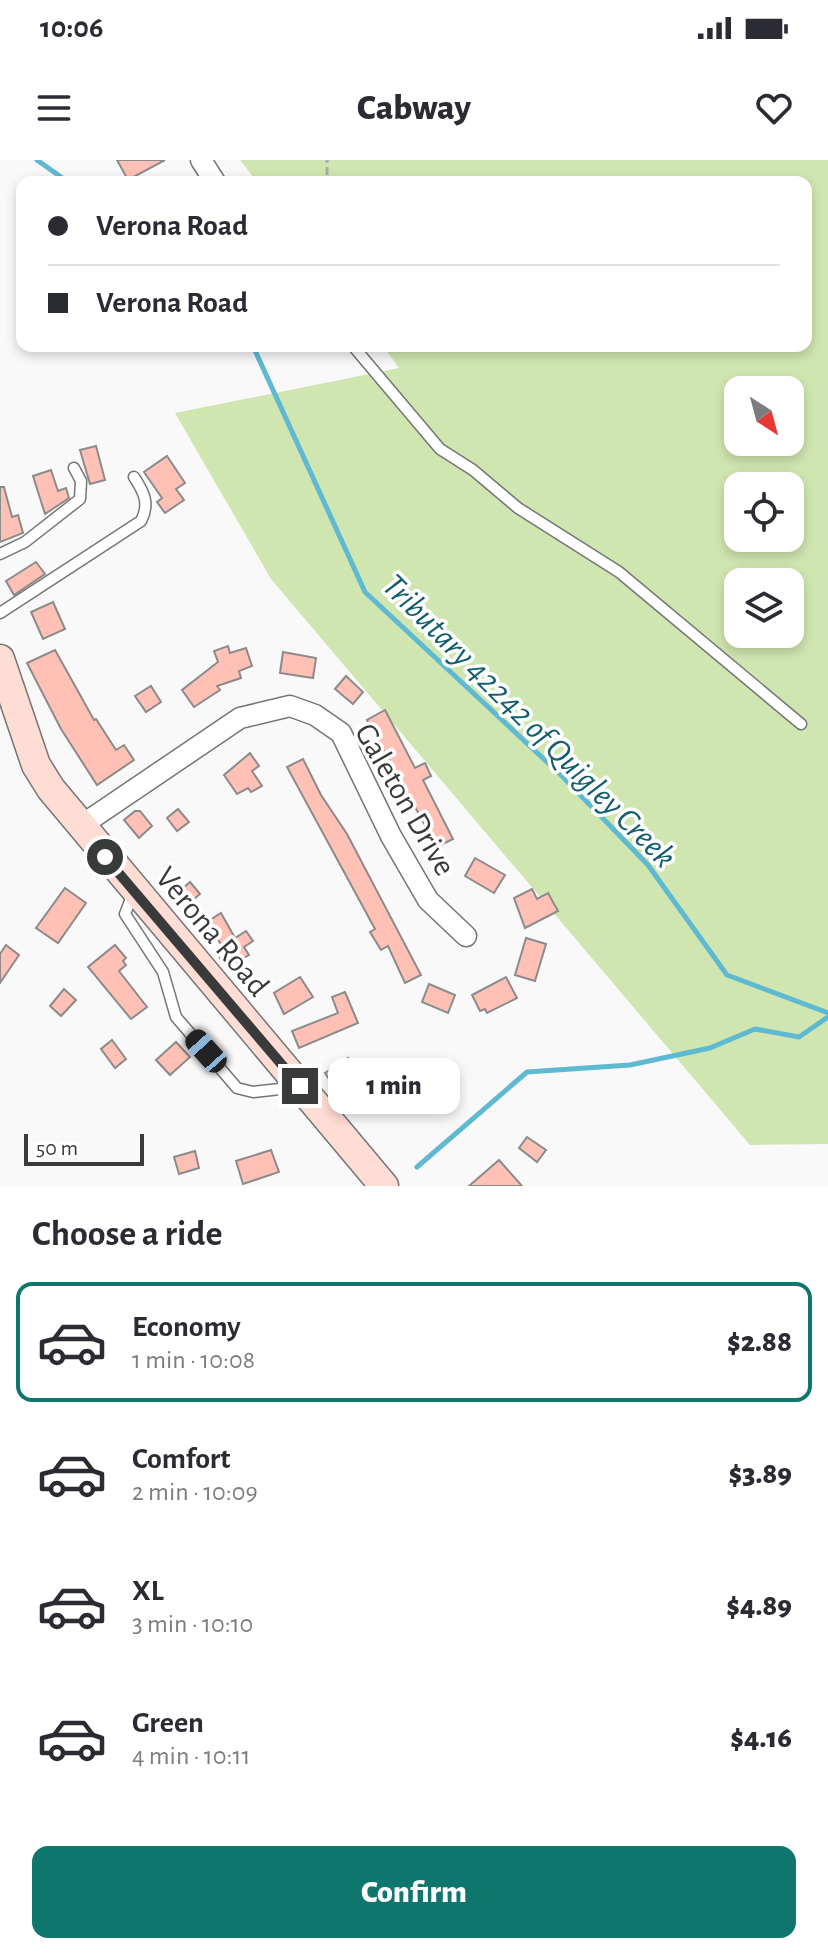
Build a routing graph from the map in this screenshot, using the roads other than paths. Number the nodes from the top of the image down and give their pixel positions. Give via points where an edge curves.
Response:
1 (358, 352) edge
2 (74, 468) dead end
3 (134, 477) dead end
4 (0, 554) edge
5 (0, 613) edge
6 (0, 659) edge
7 (801, 724) dead end
8 (79, 827) junction
9 (134, 891) junction
10 (466, 936) dead end
11 (300, 1086) junction
12 (384, 1186) edge

1 - 7 lane via 440,449 518,508 619,572
2 - 4 lane via 81,481 80,499 25,542
3 - 5 lane via 147,507 141,521
6 - 8 street, Verona Road via 36,765
8 - 9 street, Verona Road
8 - 10 street, Galeton Drive via 240,718 290,706 341,733 428,900
9 - 11 street, Verona Road
9 - 11 lane via 125,914 163,972 176,1017 237,1088 273,1092
11 - 12 street, Verona Road

